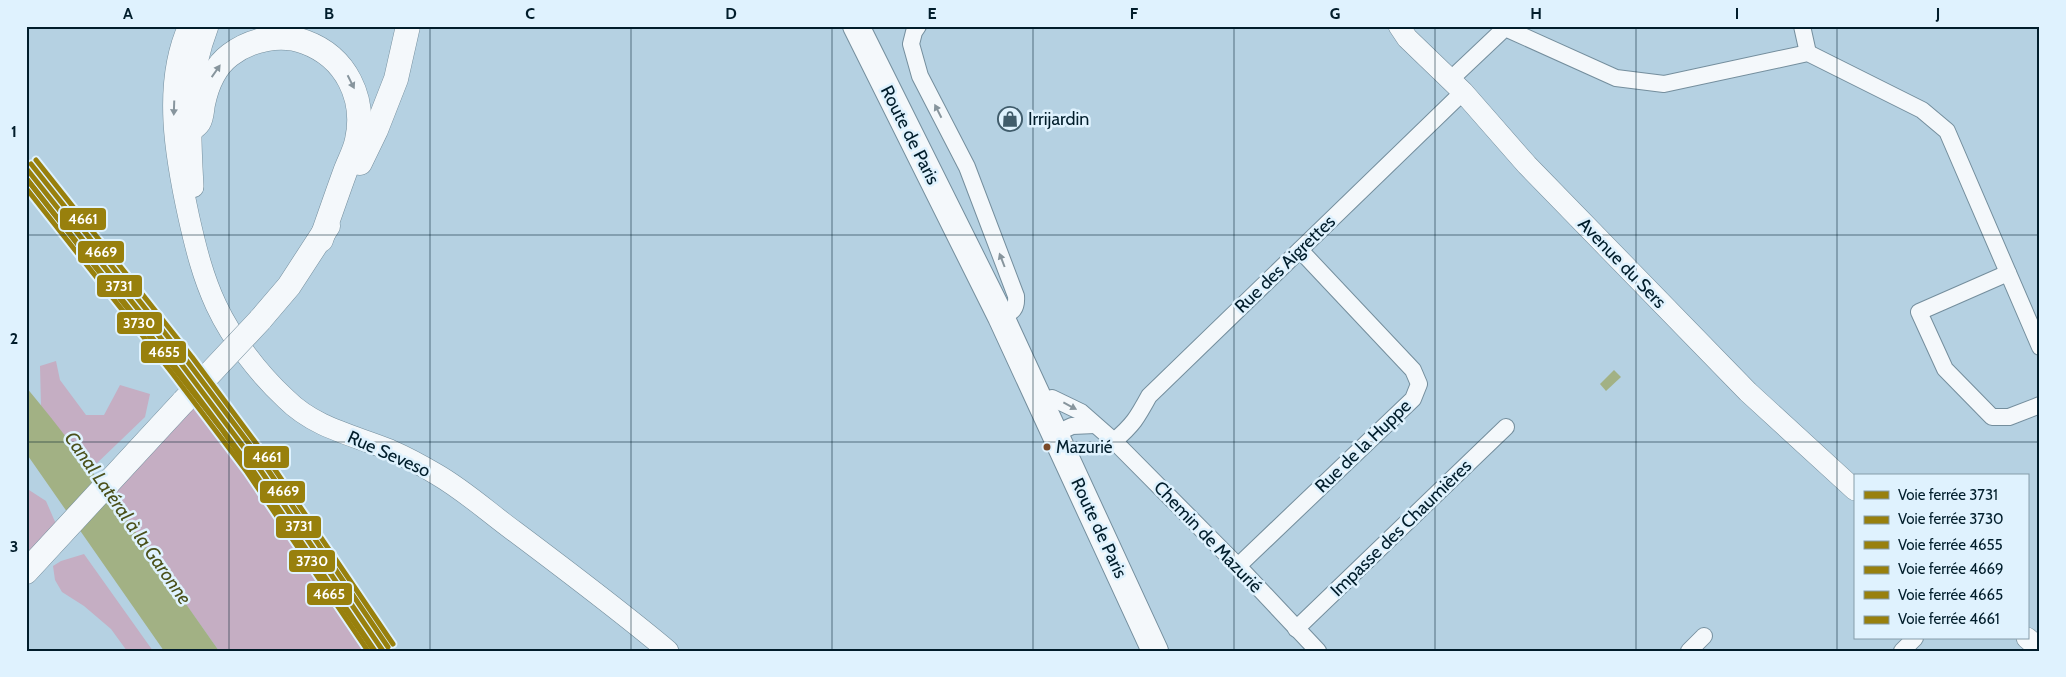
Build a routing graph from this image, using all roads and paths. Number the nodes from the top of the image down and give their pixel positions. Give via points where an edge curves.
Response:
1 (189, 26) edge
2 (208, 26) edge
3 (398, 26) edge
4 (408, 26) edge
5 (856, 26) edge
6 (870, 26) edge
7 (918, 26) edge
8 (1399, 26) edge
9 (1802, 26) edge
10 (1506, 27) edge
11 (1808, 53) junction
12 (1456, 86) junction
13 (190, 130) junction
14 (376, 130) junction
15 (193, 232) junction
16 (320, 240) junction
17 (966, 243) junction
18 (1300, 250) junction
19 (2008, 273) junction
20 (1009, 312) junction
21 (2040, 348) edge
22 (1041, 403) junction
23 (2040, 405) edge
24 (1095, 425) junction
25 (1506, 427) dead end
26 (1055, 434) junction
27 (1114, 441) junction
28 (1854, 489) edge
29 (1238, 566) junction
30 (26, 572) edge
31 (1296, 629) junction
32 (1704, 636) dead end
33 (2028, 639) edge
34 (1913, 640) edge
35 (2040, 649) edge
36 (668, 651) edge
37 (1155, 651) edge
38 (1318, 651) edge
39 (1689, 651) edge
40 (1902, 651) edge

1 -> 15 street, Rue Seveso via 174,86 173,116 178,168
2 - 13 street, Rue Seveso via 190,95
3 - 14 main road
4 - 14 main road via 396,79
5 - 17 main road, Route de Paris
6 - 17 main road, Route de Paris via 917,123
20 -> 7 street via 1016,296 966,167 920,76 911,44
8 - 12 street, Avenue du Sers
9 - 11 street
10 - 11 street via 1616,78 1664,84
10 - 12 street, Rue des Aigrettes
11 - 19 street via 1922,110 1946,130
12 - 18 street, Rue des Aigrettes
12 - 28 street, Avenue du Sers via 1527,165 1748,392
13 - 15 street, Rue Seveso
13 -> 16 main road via 199,122 207,87 216,69 244,46 282,38 304,42 335,60 355,90 359,121 357,140
14 - 16 main road
15 - 36 street, Rue Seveso via 197,256 217,308 250,358 287,400 328,428 390,450 439,476 604,598
16 - 30 main road, bridge via 289,286 260,320
17 - 20 main road, Route de Paris
18 - 27 street, Rue des Aigrettes via 1149,396 1132,426
18 - 29 street, Rue de la Huppe via 1413,370 1419,384 1413,399
19 - 21 street
19 - 23 street via 1919,312 1945,369 1992,417 2009,418
20 - 22 main road, Route de Paris
22 -> 24 street, Chemin de Mazurié via 1049,398 1058,400 1081,412
22 - 26 main road, Route de Paris
24 - 26 street via 1072,426
24 - 27 street, Chemin de Mazurié
25 - 31 street, Impasse des Chaumières
26 - 37 main road, Route de Paris
27 - 29 street, Chemin de Mazurié
29 - 31 street, Chemin de Mazurié
31 - 38 street, Chemin de Mazurié
32 - 39 street
33 - 35 street
34 - 40 street

